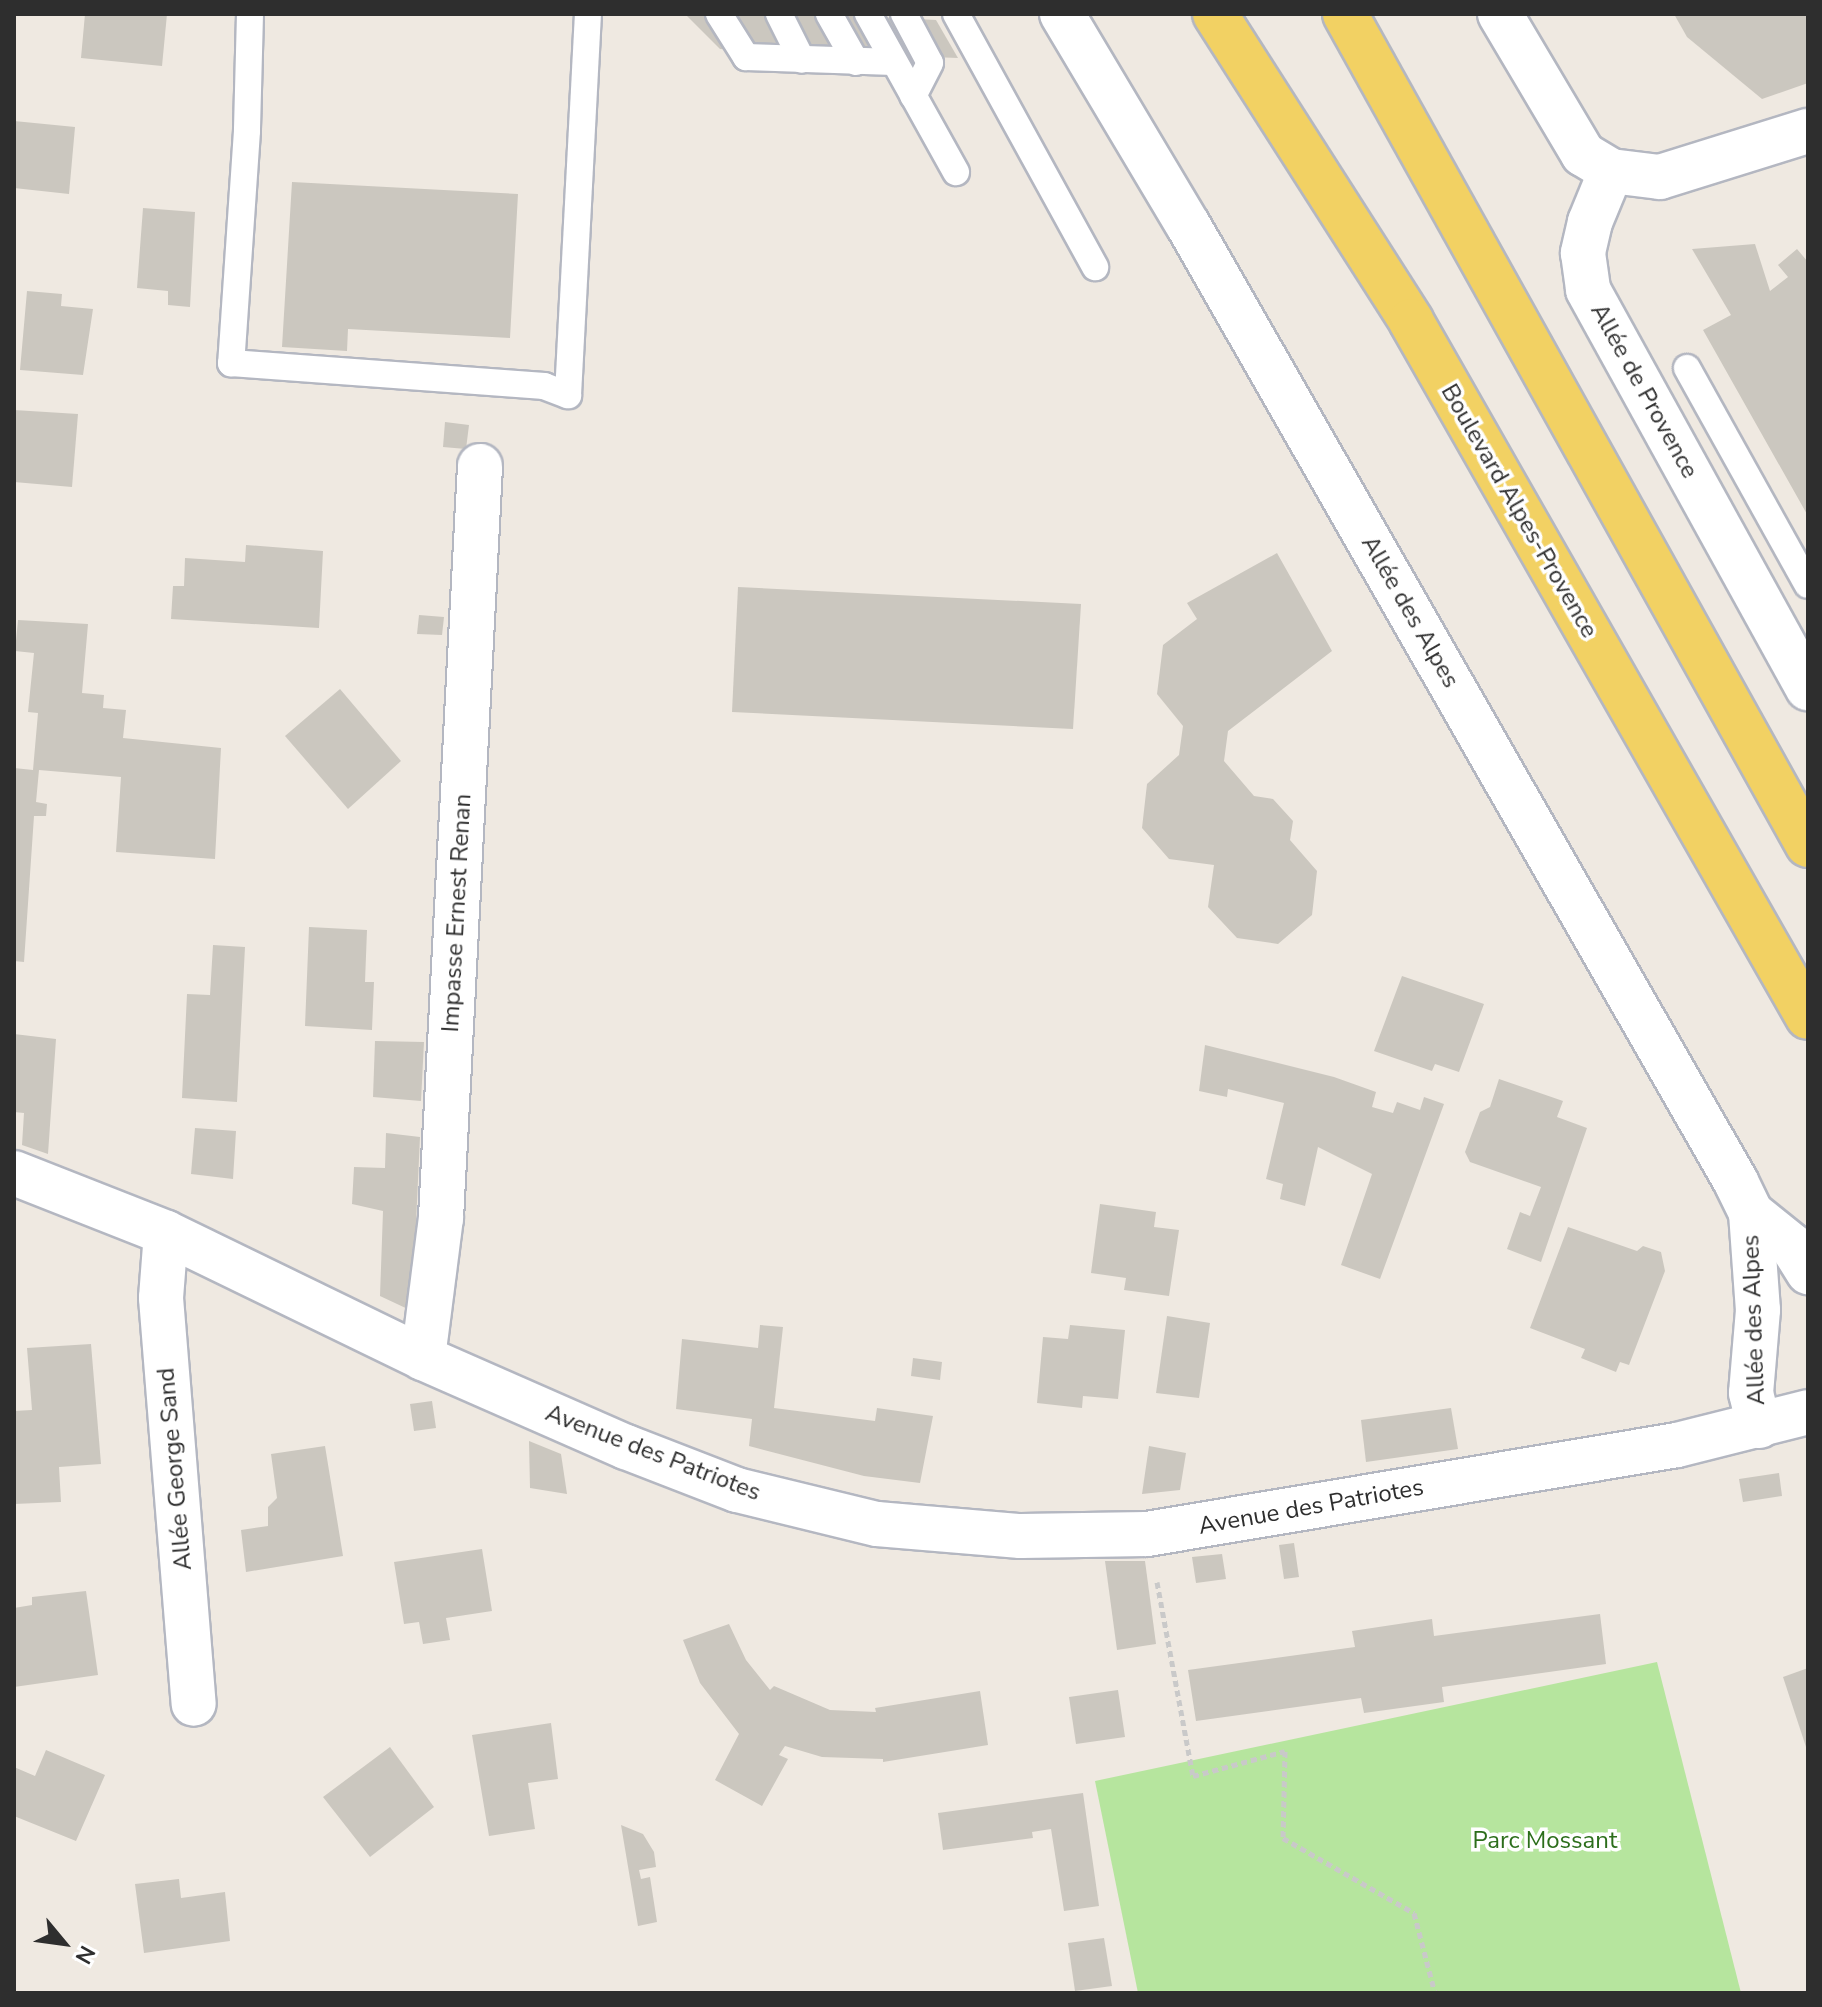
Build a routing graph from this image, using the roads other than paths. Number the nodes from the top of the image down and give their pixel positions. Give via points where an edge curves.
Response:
1 (250, 14) edge
2 (588, 14) edge
3 (719, 14) edge
4 (779, 14) edge
5 (829, 14) edge
6 (868, 14) edge
7 (904, 14) edge
8 (956, 14) edge
9 (1062, 14) edge
10 (1215, 14) edge
11 (1345, 14) edge
12 (1500, 14) edge
13 (802, 60) junction
14 (856, 62) junction
15 (894, 62) junction
16 (913, 96) junction
17 (1808, 131) edge
18 (1611, 171) junction
19 (956, 172) dead end
20 (1095, 267) dead end
21 (1687, 368) dead end
22 (480, 466) dead end
23 (1808, 585) edge
24 (1808, 688) edge
25 (1808, 845) edge
26 (1808, 1017) edge
27 (14, 1173) edge
28 (1751, 1213) junction
29 (166, 1233) junction
30 (1808, 1272) edge
31 (423, 1358) junction
32 (1808, 1412) edge
33 (1759, 1426) junction
34 (194, 1704) dead end

1 - 2 lane via 231,363 544,386 568,395
3 - 13 lane via 746,57
4 - 13 lane
5 - 14 lane
6 - 15 lane
7 - 16 lane via 930,63
8 - 20 lane
9 - 28 street, Allée des Alpes via 1342,493
10 - 26 main road, Boulevard Alpes-Provence via 1411,321
11 - 25 main road
12 - 18 street via 1583,154
13 - 14 lane
14 - 15 lane
15 - 16 lane
16 - 19 lane
17 - 18 street via 1660,177
18 - 24 street, Allée de Provence via 1583,253 1588,290
21 - 23 lane
22 - 31 street, Impasse Ernest Renan via 441,1218
27 - 29 street, Avenue des Patriotes
28 - 30 street, Allée des Alpes via 1792,1246
28 - 33 street, Allée des Alpes via 1758,1310 1751,1393
29 - 31 street, Avenue des Patriotes
29 - 34 street, Allée George Sand via 161,1298
31 - 33 street, Avenue des Patriotes via 626,1447 751,1493 877,1524 1021,1536 1147,1534 1677,1445
32 - 33 street, Avenue des Patriotes

